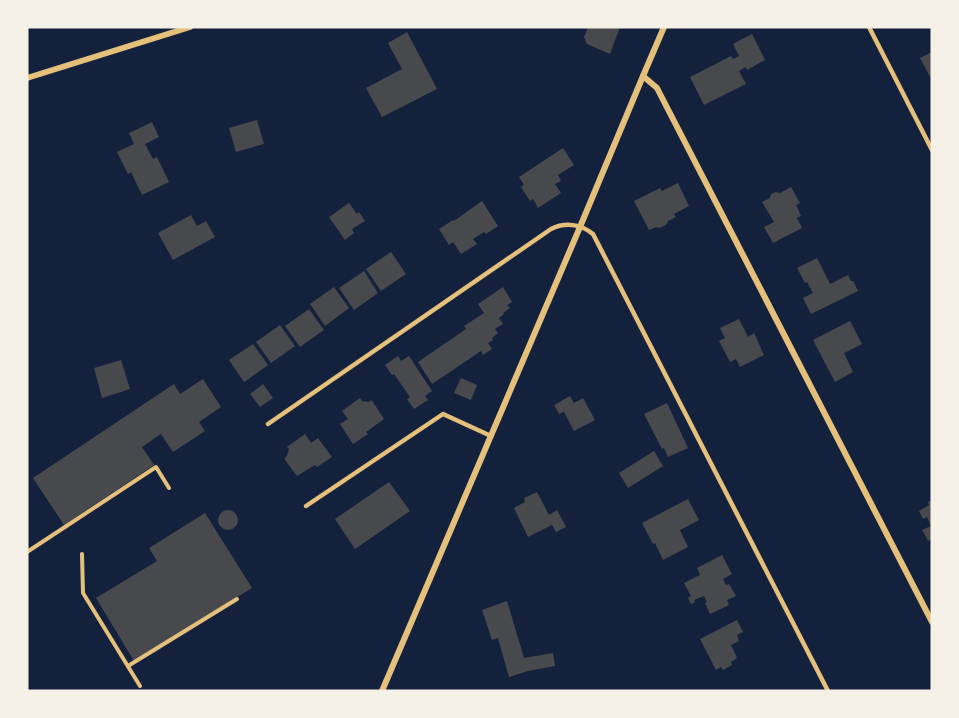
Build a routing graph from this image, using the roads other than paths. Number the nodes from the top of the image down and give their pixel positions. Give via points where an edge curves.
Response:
1 (190, 27) edge
2 (664, 27) edge
3 (869, 27) edge
4 (643, 76) junction
5 (27, 78) edge
6 (932, 150) edge
7 (580, 227) junction
8 (268, 424) dead end
9 (491, 436) junction
10 (306, 506) dead end
11 (932, 622) edge
12 (382, 691) edge
13 (828, 691) edge

1 - 5 street
2 - 4 street
3 - 6 lane
4 - 7 street
4 - 11 street via 657,88
7 - 8 lane via 564,224 550,229
7 - 9 street
7 - 13 lane via 593,234
9 - 10 lane via 443,414
9 - 12 street

